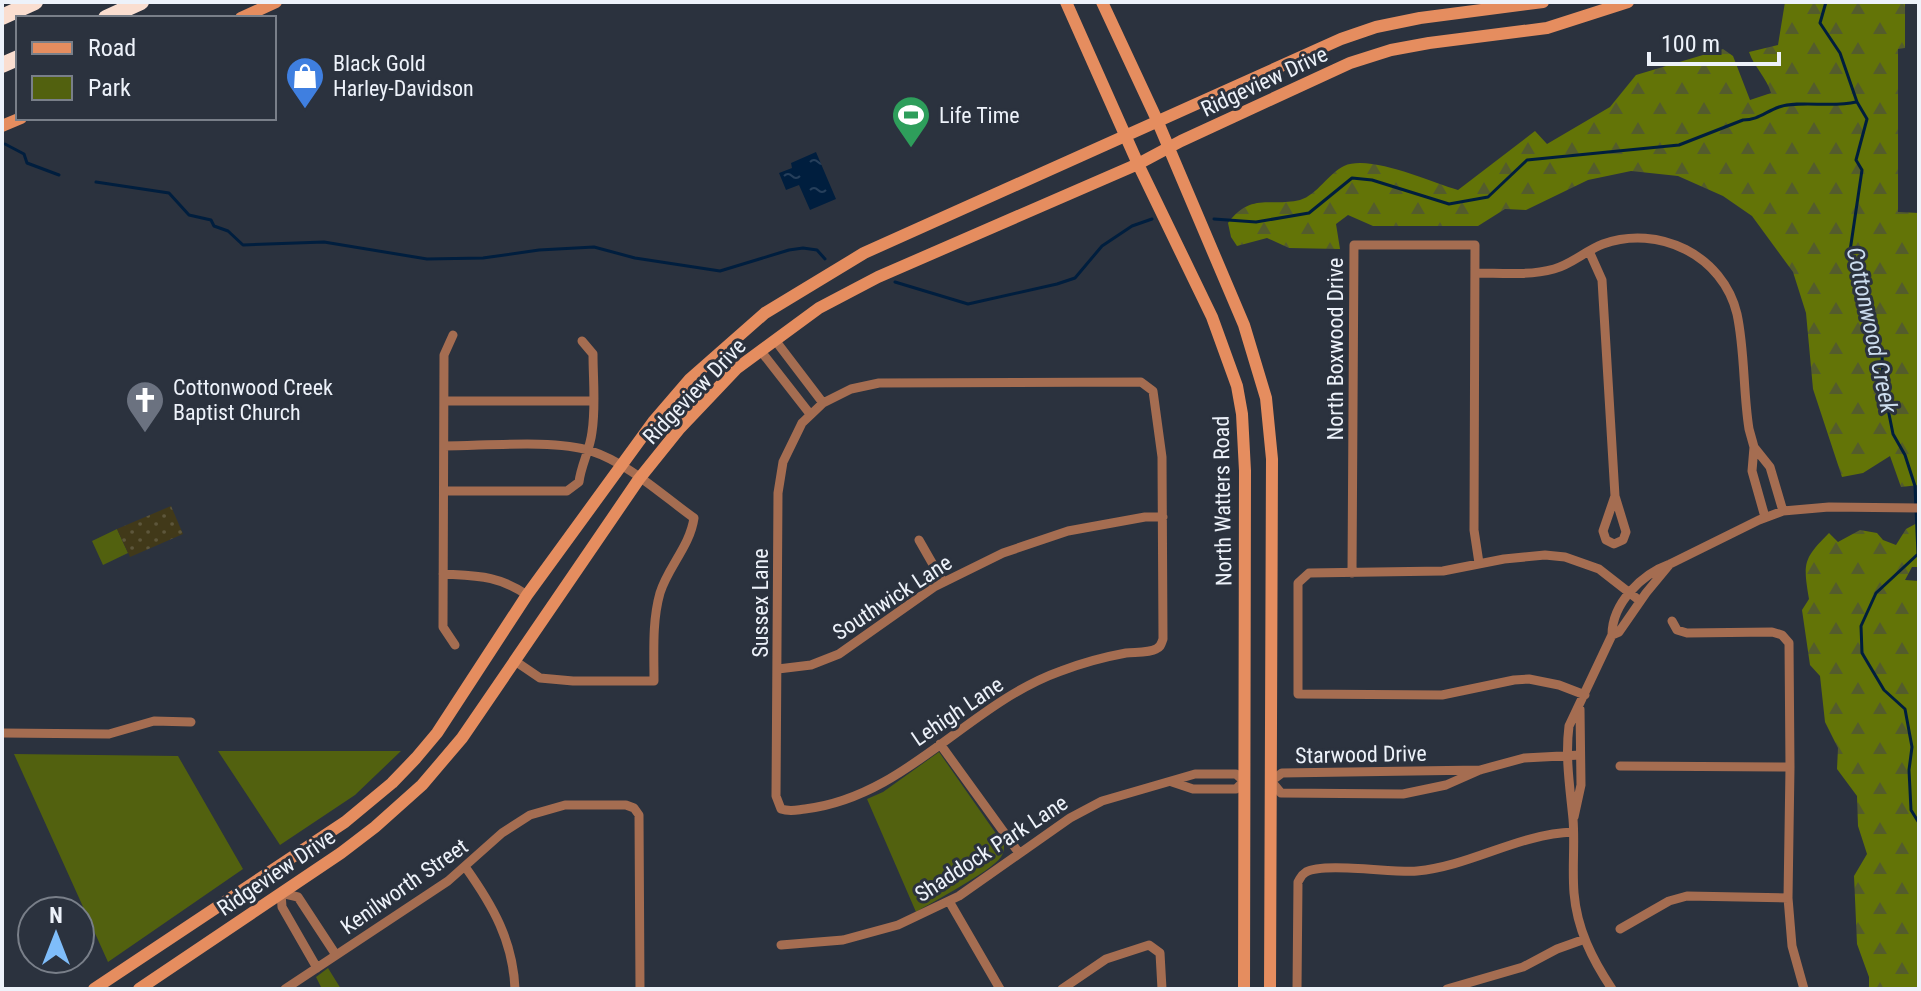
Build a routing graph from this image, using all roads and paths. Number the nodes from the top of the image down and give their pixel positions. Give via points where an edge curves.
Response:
1 (35, 2) edge
2 (141, 2) edge
3 (276, 2) edge
4 (1066, 2) edge
5 (1102, 2) edge
6 (1543, 2) edge
7 (1628, 2) edge
8 (1605, 6) edge
9 (110, 16) edge
10 (245, 16) edge
11 (2, 17) edge
12 (1385, 25) junction
13 (1391, 50) junction
14 (1157, 120) junction
15 (1125, 136) junction
16 (1168, 148) junction
17 (1138, 164) junction
18 (1589, 251) junction
19 (864, 253) junction
20 (1475, 273) junction
21 (878, 277) junction
22 (765, 313) junction
23 (453, 335) dead end
24 (775, 340) junction
25 (582, 341) dead end
26 (760, 350) junction
27 (444, 401) junction
28 (593, 401) junction
29 (817, 408) junction
30 (444, 446) junction
31 (1754, 447) junction
32 (587, 450) junction
33 (619, 465) junction
34 (639, 479) junction
35 (444, 491) junction
36 (1615, 496) dead end
37 (1919, 508) edge
38 (1783, 511) junction
39 (1163, 517) junction
40 (1765, 517) junction
41 (919, 540) dead end
42 (1479, 563) junction
43 (1670, 564) junction
44 (1352, 573) junction
45 (443, 574) junction
46 (943, 582) junction
47 (1630, 593) junction
48 (527, 595) junction
49 (1640, 601) junction
50 (1672, 621) dead end
51 (1612, 635) junction
52 (455, 645) dead end
53 (515, 661) junction
54 (778, 669) junction
55 (1585, 695) junction
56 (1580, 708) junction
57 (191, 722) dead end
58 (2, 733) edge
59 (940, 744) junction
60 (1568, 755) junction
61 (1580, 755) junction
62 (1620, 766) dead end
63 (1790, 767) junction
64 (1480, 770) junction
65 (1244, 781) junction
66 (1271, 781) junction
67 (1172, 782) junction
68 (780, 807) joint
69 (1573, 820) junction
70 (1573, 832) junction
71 (1019, 853) junction
72 (466, 868) junction
73 (270, 873) junction
74 (281, 893) junction
75 (1788, 898) junction
76 (949, 901) junction
77 (1620, 929) dead end
78 (1585, 939) junction
79 (781, 945) dead end
80 (336, 955) junction
81 (317, 968) junction
82 (94, 989) edge
83 (139, 989) edge
84 (285, 989) edge
85 (515, 989) edge
86 (640, 989) edge
87 (1000, 989) edge
88 (1062, 989) edge
89 (1162, 989) edge
90 (1244, 989) edge
91 (1270, 989) edge
92 (1297, 989) edge
93 (1447, 989) edge
94 (1612, 989) edge
95 (1804, 989) edge

1 - 11 highway
2 - 9 highway
3 - 10 main road
4 - 15 main road, North Watters Road
5 - 14 main road
6 - 12 main road, Ridgeview Drive
7 - 8 main road, Ridgeview Drive
8 - 13 main road, Ridgeview Drive via 1547,28
12 - 13 main road
12 - 14 main road, Ridgeview Drive
13 - 16 main road, Ridgeview Drive via 1328,72
14 - 15 main road, Ridgeview Drive
14 - 16 main road
15 - 17 main road, North Watters Road
15 - 19 main road, Ridgeview Drive
16 - 17 main road, Ridgeview Drive
16 - 66 main road via 1244,325 1266,398 1272,459
17 - 21 main road, Ridgeview Drive
17 - 65 main road, North Watters Road via 1212,317 1242,414
18 - 20 street via 1540,272
18 - 31 street via 1619,239 1650,238 1680,246 1710,267 1729,293 1737,316
18 - 36 street via 1604,292
19 - 21 main road
19 - 22 main road, Ridgeview Drive
20 - 42 street via 1474,530
20 - 44 street, North Boxwood Drive via 1475,245 1354,245
21 - 24 main road, Ridgeview Drive via 819,308
22 - 26 main road via 755,332
22 - 33 main road, Ridgeview Drive via 690,379
23 - 27 street via 444,355
24 - 26 main road, Ridgeview Drive
24 - 29 street
25 - 28 street via 593,354
26 - 29 street
26 - 34 main road, Ridgeview Drive via 689,419
27 - 28 street
27 - 30 street
28 - 32 street
29 - 39 street via 851,389 879,383 1141,382 1153,391 1160,432
29 - 54 street, Sussex Lane via 789,446 780,478
30 - 32 street
30 - 35 street
31 - 38 street via 1770,467
31 - 40 street via 1752,471
32 - 33 street
32 - 35 street via 579,482 567,491
33 - 34 street
33 - 48 main road, Ridgeview Drive
34 - 53 main road, Ridgeview Drive
34 - 53 street via 694,518 660,591 654,681 540,678
35 - 45 street
37 - 38 street
38 - 40 street
39 - 46 street, Southwick Lane via 1101,524 1033,541
39 - 59 street, Lehigh Lane via 1160,647 1055,673 1004,699
40 - 43 street
41 - 46 street
42 - 44 street via 1443,571
42 - 47 street via 1527,555 1565,557 1599,569
43 - 47 street via 1654,570
43 - 49 street
44 - 55 street via 1309,573 1298,583 1298,694 1442,695 1529,679
45 - 48 street via 497,579
45 - 52 street via 443,627
46 - 54 street, Southwick Lane via 839,654
47 - 49 street
47 - 51 street via 1614,619
48 - 73 main road, Ridgeview Drive via 416,758 345,822
49 - 51 street
50 - 63 street via 1687,633 1772,632 1786,639
51 - 55 street
53 - 74 main road, Ridgeview Drive via 422,785 363,836
54 - 68 street, Sussex Lane
55 - 56 street
56 - 60 street via 1569,726
56 - 61 street
57 - 58 street via 154,721 109,734
59 - 68 street, Lehigh Lane via 853,798 790,811
59 - 71 street
60 - 61 street, Starwood Drive
60 - 64 street, Starwood Drive via 1524,758
60 - 69 street
61 - 69 street via 1581,785
62 - 63 street
63 - 75 street
64 - 66 street, Starwood Drive via 1282,773
64 - 66 street, Starwood Drive via 1446,785 1403,794 1281,793
65 - 66 main road
65 - 67 street, Shaddock Park Lane via 1236,774 1195,774
65 - 67 street, Shaddock Park Lane via 1236,789 1193,789
65 - 90 main road, North Watters Road
66 - 91 main road
67 - 71 street, Shaddock Park Lane via 1089,807
69 - 70 street
70 - 78 street via 1574,894
70 - 92 street via 1550,833 1417,871 1308,871 1298,882
71 - 76 street, Shaddock Park Lane
72 - 80 street, Kenilworth Street
72 - 85 street via 502,924
72 - 86 street, Kenilworth Street via 508,828 541,810 565,805 626,805 636,810
73 - 74 main road
73 - 82 main road, Ridgeview Drive
74 - 80 street via 298,897
74 - 81 street via 282,907
74 - 83 main road, Ridgeview Drive
75 - 77 street via 1687,896
75 - 95 street via 1792,946
76 - 79 street, Shaddock Park Lane via 873,934
76 - 87 street
78 - 93 street via 1523,967
78 - 94 street
80 - 81 street, Kenilworth Street
81 - 84 street, Kenilworth Street
88 - 89 street via 1119,952 1149,945 1162,958

